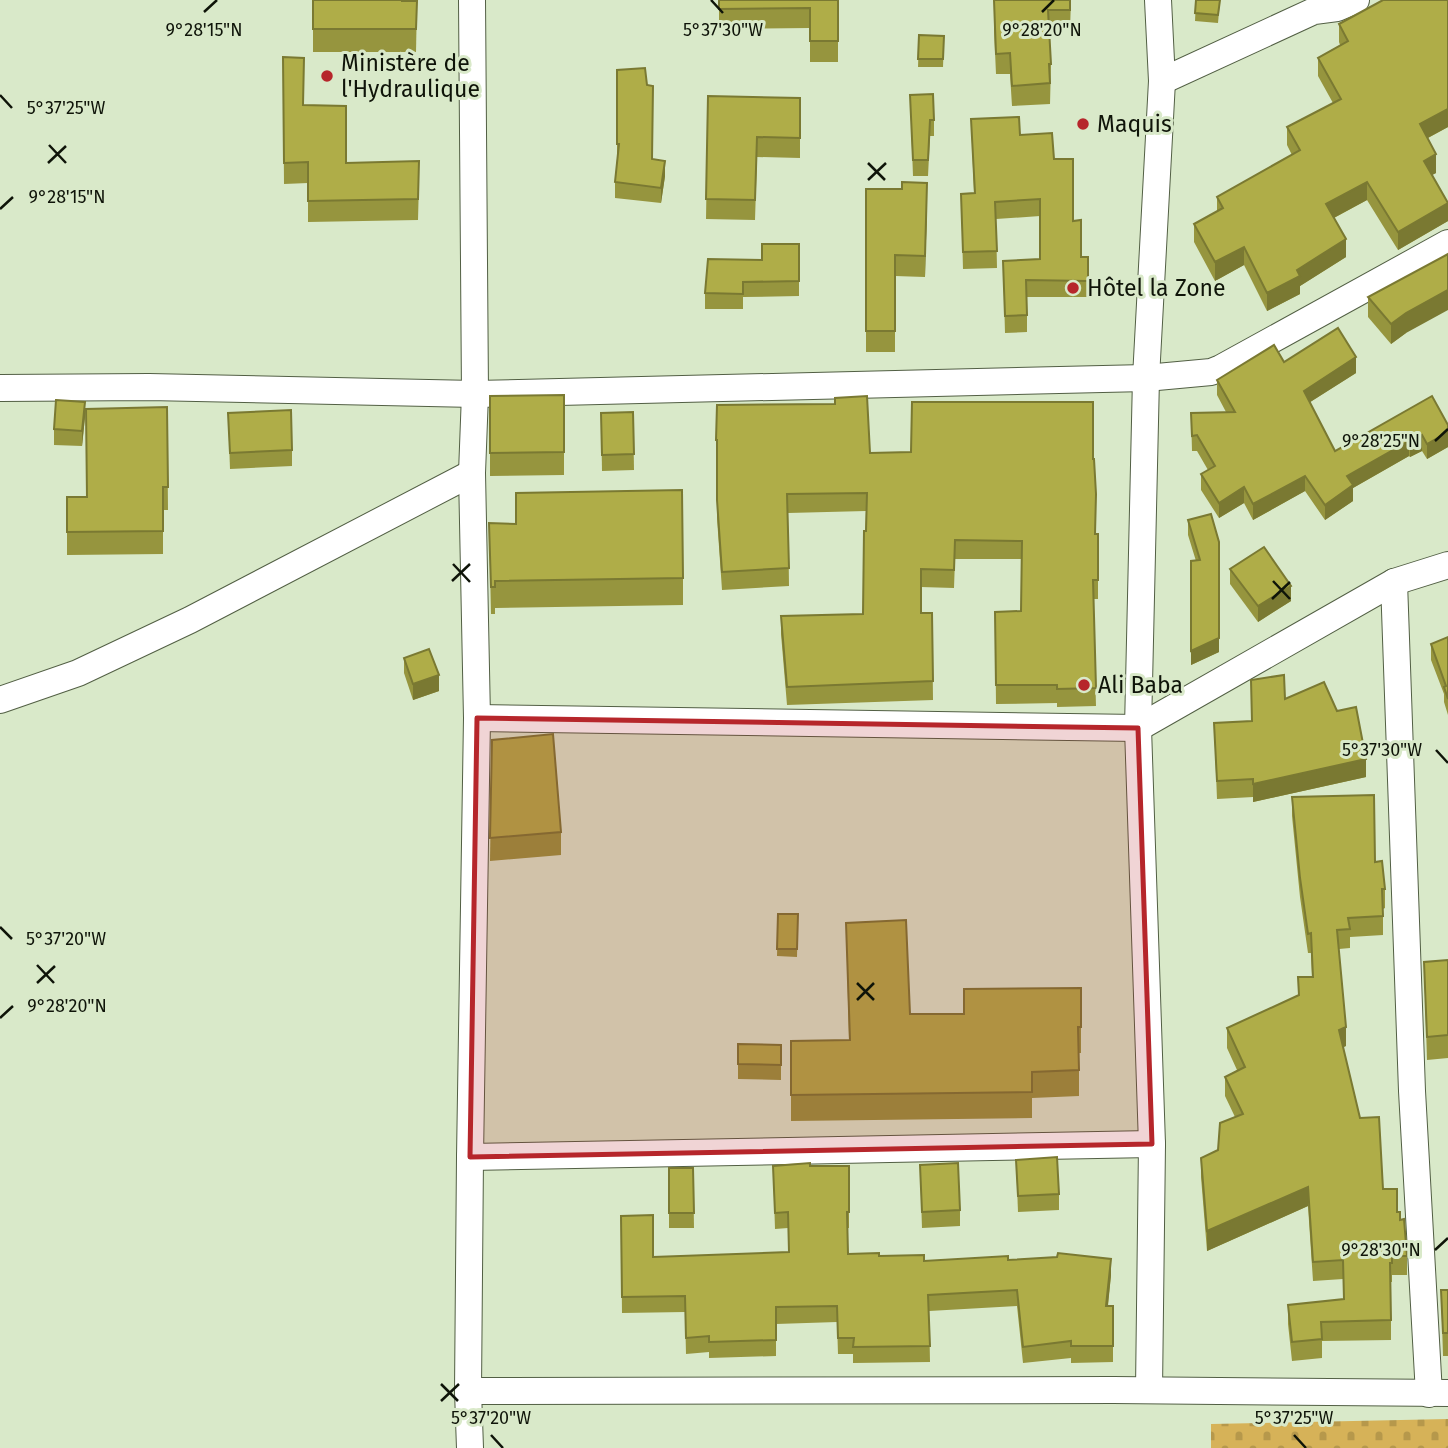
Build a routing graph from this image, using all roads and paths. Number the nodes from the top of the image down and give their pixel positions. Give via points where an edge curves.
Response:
1 (472, 0) edge
2 (1157, 0) edge
3 (1356, 0) edge
4 (1162, 81) junction
5 (1448, 243) edge
6 (1146, 377) junction
7 (0, 388) edge
8 (475, 394) junction
9 (472, 473) junction
10 (1448, 565) edge
11 (1394, 582) junction
12 (0, 700) edge
13 (477, 718) junction
14 (1138, 728) junction
15 (1152, 1144) junction
16 (470, 1157) junction
17 (1149, 1390) junction
18 (468, 1391) junction
19 (1438, 1394) edge
20 (470, 1448) edge

1 - 8 street
2 - 4 street
3 - 4 street via 1314,11
4 - 6 street
5 - 6 street via 1221,368
6 - 8 street
6 - 14 street
7 - 8 street
8 - 9 street
9 - 12 street via 190,621 78,673
9 - 13 street
10 - 11 street
11 - 14 street
11 - 19 street via 1412,1090
13 - 14 street
13 - 16 street
14 - 15 street
15 - 16 street
15 - 17 street
16 - 18 street
17 - 18 street
17 - 19 street
18 - 20 street

